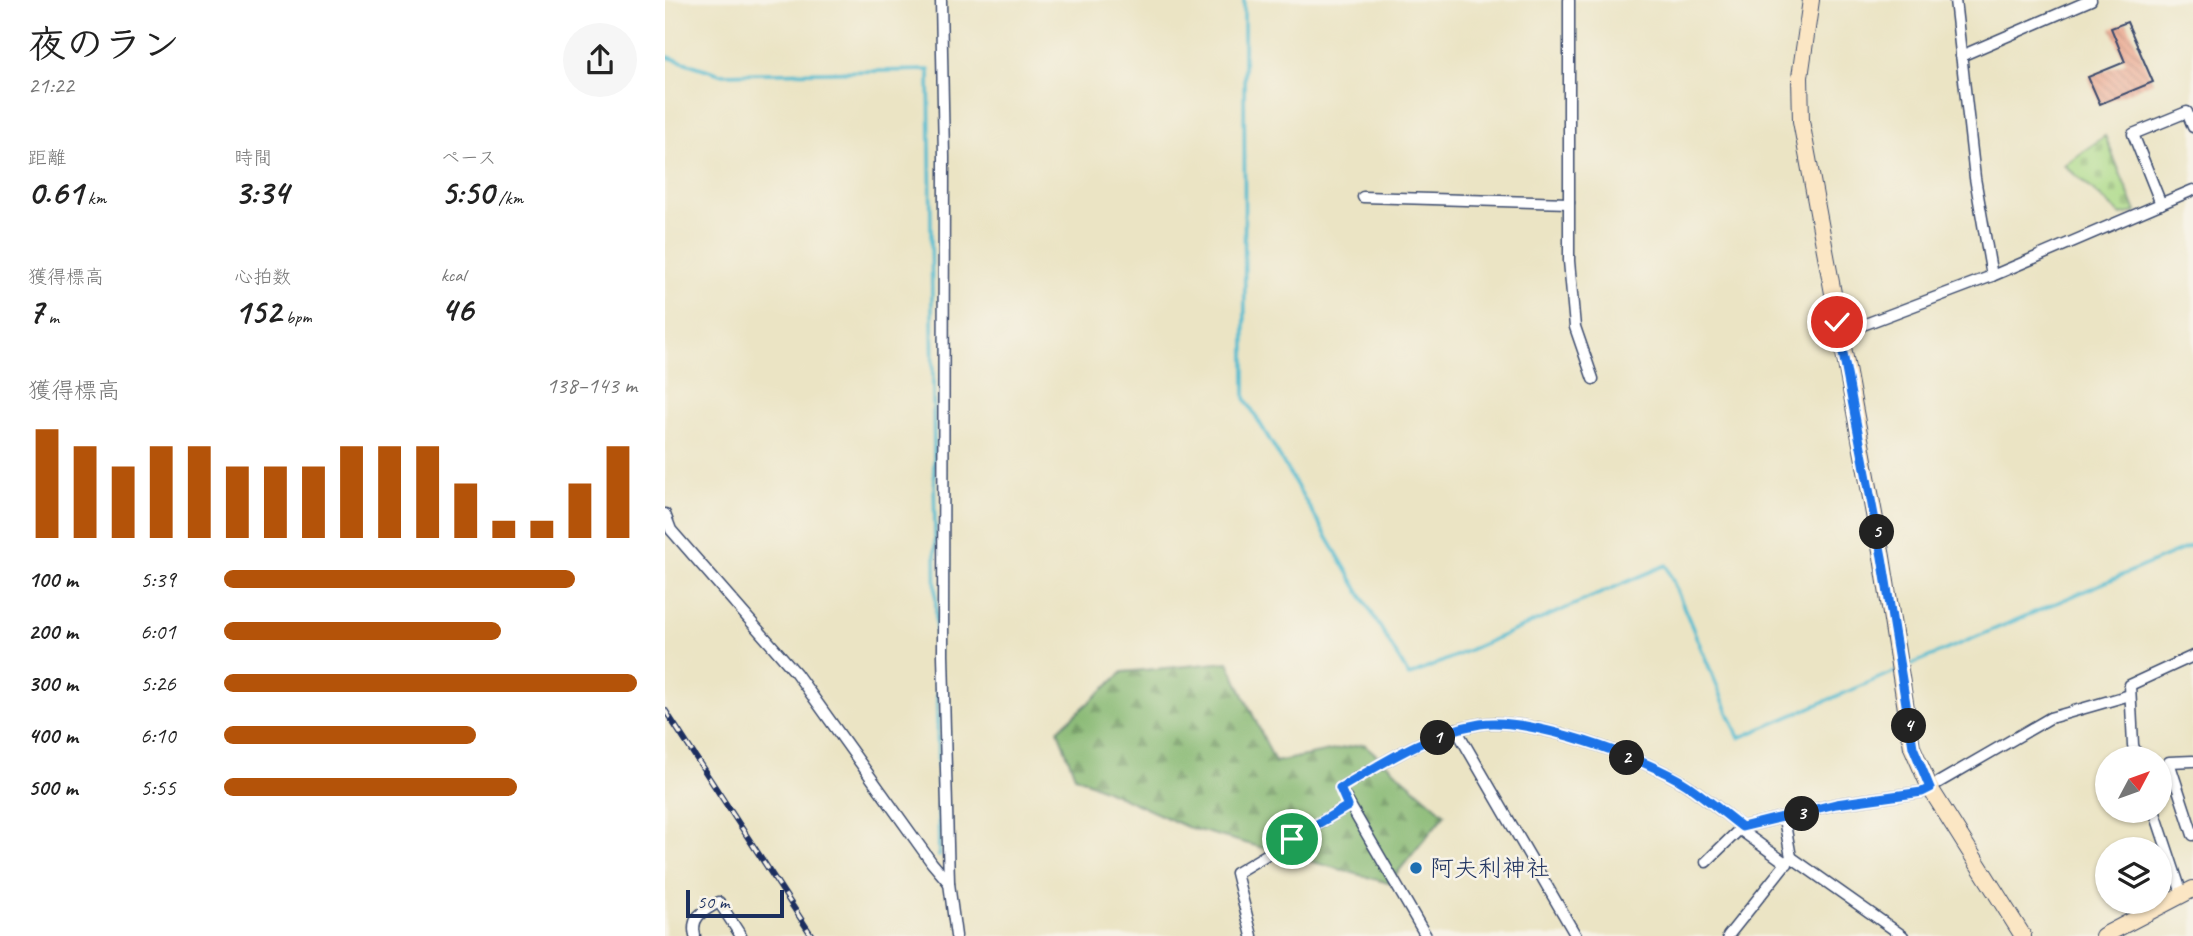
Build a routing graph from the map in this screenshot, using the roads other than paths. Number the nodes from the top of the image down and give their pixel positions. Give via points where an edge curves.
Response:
1 (941, 0) edge
2 (1569, 0) edge
3 (1811, 0) edge
4 (1955, 0) edge
5 (2091, 0) edge
6 (1961, 56) junction
7 (2193, 127) edge
8 (2193, 190) edge
9 (1363, 197) dead end
10 (1569, 203) junction
11 (2161, 204) junction
12 (1992, 276) junction
13 (1839, 334) junction
14 (1593, 379) dead end
15 (665, 514) edge
16 (2193, 656) edge
17 (2130, 695) junction
18 (1456, 729) junction
19 (2133, 746) edge
20 (2193, 761) edge
21 (1930, 788) junction
22 (1348, 806) junction
23 (1784, 819) junction
24 (2159, 823) edge
25 (1741, 828) junction
26 (2193, 835) edge
27 (1789, 860) junction
28 (1706, 862) dead end
29 (949, 883) junction
30 (2187, 891) edge
31 (695, 936) edge
32 (741, 936) edge
33 (956, 936) edge
34 (1252, 936) edge
35 (1426, 936) edge
36 (1576, 936) edge
37 (1728, 936) edge
38 (1903, 936) edge
39 (2023, 936) edge
40 (2103, 936) edge

1 - 29 street via 943,641
2 - 10 street
3 - 13 street via 1800,77 1801,121
4 - 6 street
5 - 6 street
6 - 12 street
7 - 11 street via 2187,112 2133,134
8 - 11 street
9 - 10 street
10 - 14 street via 1575,327
11 - 12 street
12 - 13 street
13 - 21 street via 1913,747
15 - 29 street via 671,530 796,673
16 - 17 street via 2130,685
17 - 19 street
17 - 21 street via 2050,718
18 - 22 street via 1397,755 1340,788
18 - 25 street via 1516,722 1568,736 1685,784
18 - 36 street
20 - 26 street via 2169,762
21 - 23 street via 1836,804
21 - 39 street
22 - 34 street via 1236,873
22 - 35 street
23 - 25 street
23 - 27 street
24 - 30 street
25 - 27 street
25 - 28 street
27 - 37 street
27 - 38 street
29 - 33 street
30 - 40 street
31 - 32 street via 697,916 719,902

